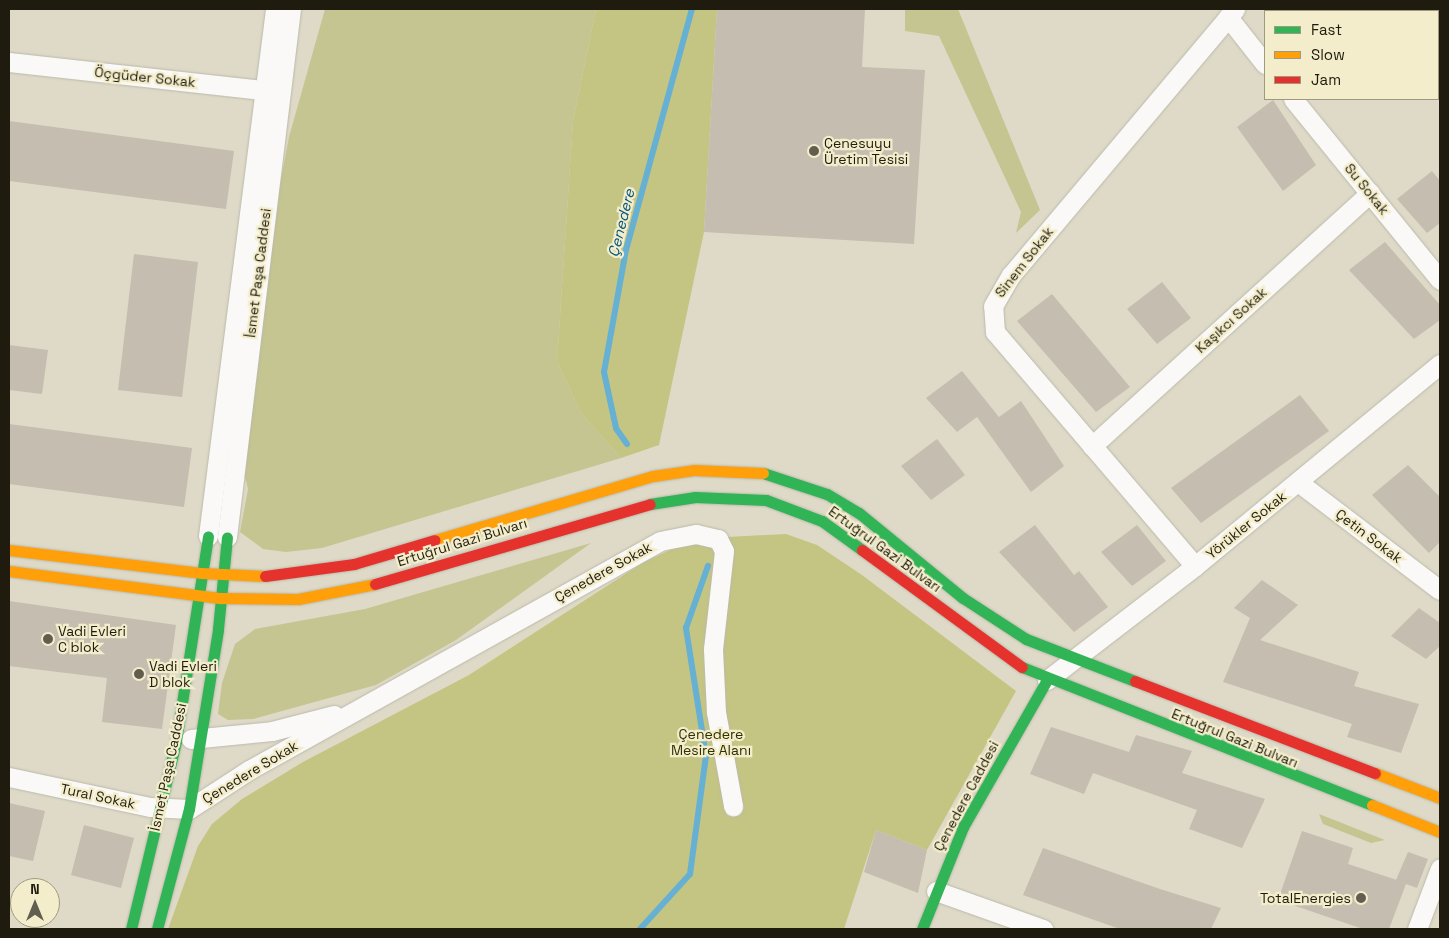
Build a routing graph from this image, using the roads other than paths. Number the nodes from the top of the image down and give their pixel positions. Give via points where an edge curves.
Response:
1 (275, 9) edge
2 (290, 9) edge
3 (1231, 13) edge
4 (9, 62) edge
5 (1264, 62) edge
6 (273, 87) junction
7 (1295, 100) edge
8 (1370, 193) junction
9 (1440, 280) edge
10 (1440, 364) edge
11 (1092, 446) junction
12 (1298, 482) junction
13 (208, 536) junction
14 (227, 537) junction
15 (9, 550) edge
16 (1195, 566) junction
17 (146, 567) junction
18 (9, 571) edge
19 (201, 573) junction
20 (223, 575) junction
21 (270, 576) junction
22 (142, 588) junction
23 (1440, 590) edge
24 (197, 596) junction
25 (221, 598) junction
26 (269, 602) junction
27 (194, 622) junction
28 (218, 629) junction
29 (1075, 659) junction
30 (1047, 680) junction
31 (364, 707) junction
32 (200, 737) junction
33 (176, 741) junction
34 (9, 777) edge
35 (1440, 798) edge
36 (733, 806) dead end
37 (161, 807) junction
38 (189, 809) junction
39 (1440, 832) edge
40 (1440, 868) edge
41 (936, 890) junction
42 (131, 929) edge
43 (156, 929) edge
44 (922, 929) edge
45 (1043, 929) edge
46 (1417, 929) edge

1 - 6 street, İsmet Paşa Caddesi
2 - 6 street, İsmet Paşa Caddesi
3 - 5 street
3 - 11 street, Sinem Sokak via 1011,275 993,306 995,332
4 - 6 street, Öçgüder Sokak
6 - 13 street, İsmet Paşa Caddesi
6 - 14 street, İsmet Paşa Caddesi
7 - 8 street, Su Sokak
8 - 9 street, Su Sokak
8 - 11 street, Kaşıkcı Sokak
10 - 12 street, Yörükler Sokak
11 - 16 street, Sinem Sokak
12 - 16 street, Yörükler Sokak
12 - 23 street, Çetin Sokak
13 - 17 main road via 188,554
13 - 19 main road, İsmet Paşa Caddesi
14 - 20 main road, İsmet Paşa Caddesi
14 - 21 main road via 241,558
15 - 17 main road, Ertuğrul Gazi Bulvarı
16 - 29 street, Yörükler Sokak
17 - 19 main road, Ertuğrul Gazi Bulvarı
18 - 22 main road, Ertuğrul Gazi Bulvarı
19 - 20 main road, Ertuğrul Gazi Bulvarı
19 - 24 main road, İsmet Paşa Caddesi
20 - 21 main road, Ertuğrul Gazi Bulvarı
20 - 25 main road, İsmet Paşa Caddesi
21 - 29 main road, Ertuğrul Gazi Bulvarı via 354,564 653,476 743,470 774,474 827,494 859,513 996,622
22 - 24 main road, Ertuğrul Gazi Bulvarı
22 - 27 main road via 184,608
24 - 25 main road, Ertuğrul Gazi Bulvarı
24 - 27 main road, İsmet Paşa Caddesi
25 - 26 main road, Ertuğrul Gazi Bulvarı
25 - 28 main road, İsmet Paşa Caddesi
26 - 28 main road via 236,615
26 - 30 main road, Ertuğrul Gazi Bulvarı via 372,584 647,505 695,497 766,500 822,521 1006,658
27 - 33 main road, İsmet Paşa Caddesi
28 - 32 main road, İsmet Paşa Caddesi
29 - 30 street, Yörükler Sokak
29 - 35 main road, Ertuğrul Gazi Bulvarı
30 - 39 main road, Ertuğrul Gazi Bulvarı
30 - 41 main road, Çenedere Caddesi via 963,827
31 - 32 street, Çenedere Sokak via 272,731
31 - 36 street, Çenedere Sokak via 660,541 696,534 718,538 724,551 713,649 716,712
31 - 38 street, Çenedere Sokak via 249,770
32 - 33 street, Çenedere Sokak
32 - 38 main road, İsmet Paşa Caddesi
33 - 37 main road, İsmet Paşa Caddesi
34 - 37 street, Tural Sokak
37 - 38 street, Tural Sokak
37 - 42 main road, İsmet Paşa Caddesi
38 - 43 main road, İsmet Paşa Caddesi
40 - 46 street
41 - 44 main road, Çenedere Caddesi
41 - 45 street

